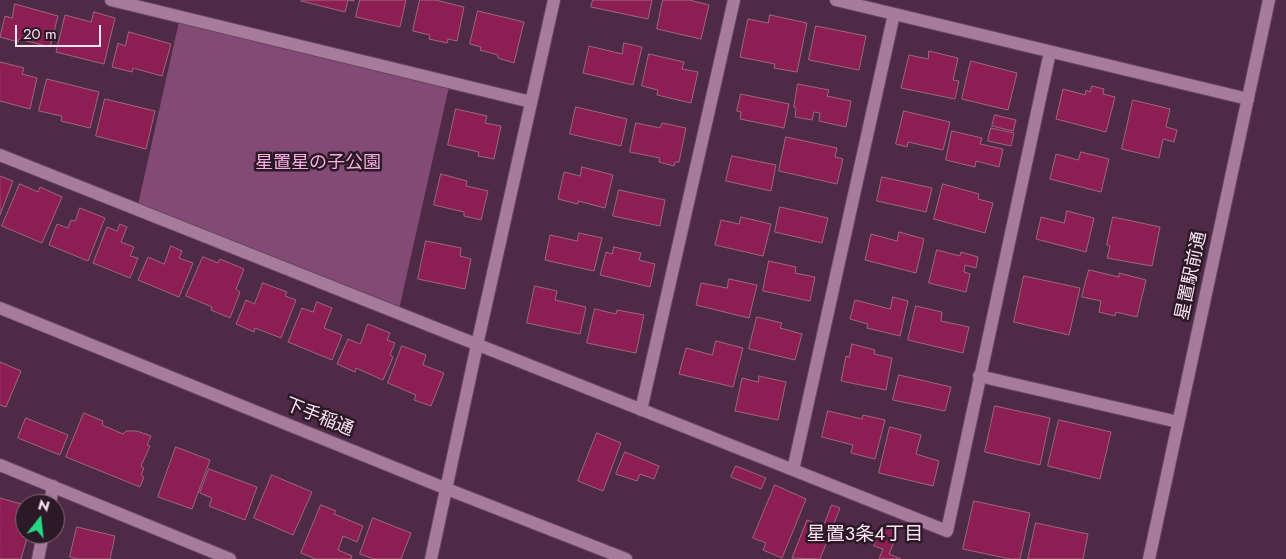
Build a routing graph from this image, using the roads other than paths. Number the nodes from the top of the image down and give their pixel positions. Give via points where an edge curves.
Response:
1 (111, 0) edge
2 (554, 0) edge
3 (734, 0) edge
4 (836, 0) edge
5 (1269, 0) edge
6 (894, 14) junction
7 (1050, 52) junction
8 (1248, 99) junction
9 (531, 102) junction
10 (0, 155) edge
11 (0, 308) edge
12 (477, 345) junction
13 (979, 376) junction
14 (641, 410) junction
15 (1178, 422) junction
16 (0, 465) edge
17 (793, 470) junction
18 (53, 486) junction
19 (447, 489) junction
20 (52, 494) edge
21 (41, 544) edge
22 (226, 558) edge
23 (38, 559) edge
24 (431, 559) edge
25 (626, 559) edge
26 (1149, 559) edge

1 - 9 street
2 - 9 street
3 - 14 street
4 - 6 street
5 - 8 street, 星置駅前通
6 - 7 street
6 - 17 street
7 - 8 street
7 - 13 street
8 - 15 street, 星置駅前通
9 - 12 street
10 - 12 street
11 - 19 street, 下手稲通
12 - 14 street
12 - 19 street
13 - 15 street
13 - 17 street via 946,531
14 - 17 street
15 - 26 street, 星置駅前通
16 - 18 street
18 - 20 street
18 - 22 street
19 - 24 street
19 - 25 street, 下手稲通
21 - 23 street

